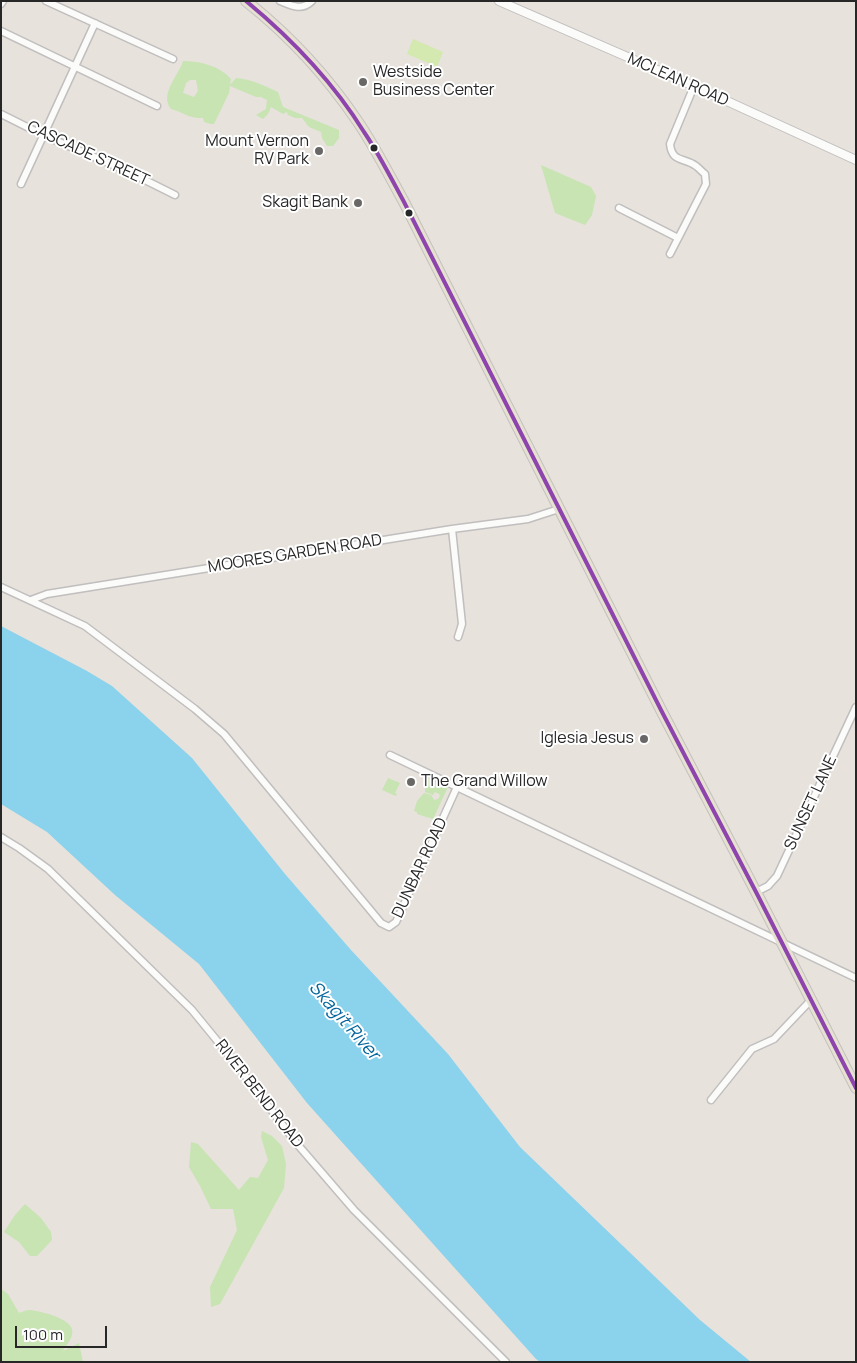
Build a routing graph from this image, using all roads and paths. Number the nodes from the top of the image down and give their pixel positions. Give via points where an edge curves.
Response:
1 (46, 1) edge
2 (246, 1) edge
3 (280, 1) edge
4 (312, 1) edge
5 (499, 1) edge
6 (95, 23) junction
7 (1, 31) edge
8 (173, 60) dead end
9 (74, 66) junction
10 (694, 86) junction
11 (157, 106) dead end
12 (1, 114) edge
13 (43, 135) junction
14 (856, 160) edge
15 (21, 184) dead end
16 (175, 195) dead end
17 (619, 208) dead end
18 (678, 238) junction
19 (670, 254) dead end
20 (559, 510) junction
21 (452, 529) junction
22 (1, 587) edge
23 (31, 600) junction
24 (458, 636) dead end
25 (856, 707) edge
26 (390, 755) dead end
27 (457, 788) junction
28 (1, 837) edge
29 (756, 892) junction
30 (781, 942) junction
31 (856, 978) edge
32 (811, 1000) junction
33 (856, 1088) edge
34 (711, 1100) dead end
35 (506, 1362) edge

1 - 6 street
2 - 20 main road via 294,44 327,80 376,150
3 - 4 street via 299,8
5 - 10 street, MCLEAN ROAD
6 - 8 street
6 - 9 street
7 - 9 street
9 - 11 street
9 - 13 street
10 - 14 street, MCLEAN ROAD
10 - 18 street via 670,144 674,156 705,174 706,184
12 - 13 street, CASCADE STREET
13 - 15 street
13 - 16 street, CASCADE STREET via 127,170
17 - 18 street
18 - 19 street
20 - 21 street, MOORES GARDEN ROAD via 528,519
20 - 29 main road
21 - 23 street, MOORES GARDEN ROAD via 47,594
21 - 24 street via 462,624
22 - 23 street, DUNBAR ROAD
23 - 27 street, DUNBAR ROAD via 85,626 224,734 381,923 389,927 396,922
25 - 29 street, SUNSET LANE via 777,876
26 - 27 street
27 - 30 street
28 - 35 street, RIVER BEND ROAD via 48,869 192,1010 354,1210
29 - 30 main road
30 - 31 street
30 - 32 main road
32 - 33 main road
32 - 34 street via 774,1038 752,1049

